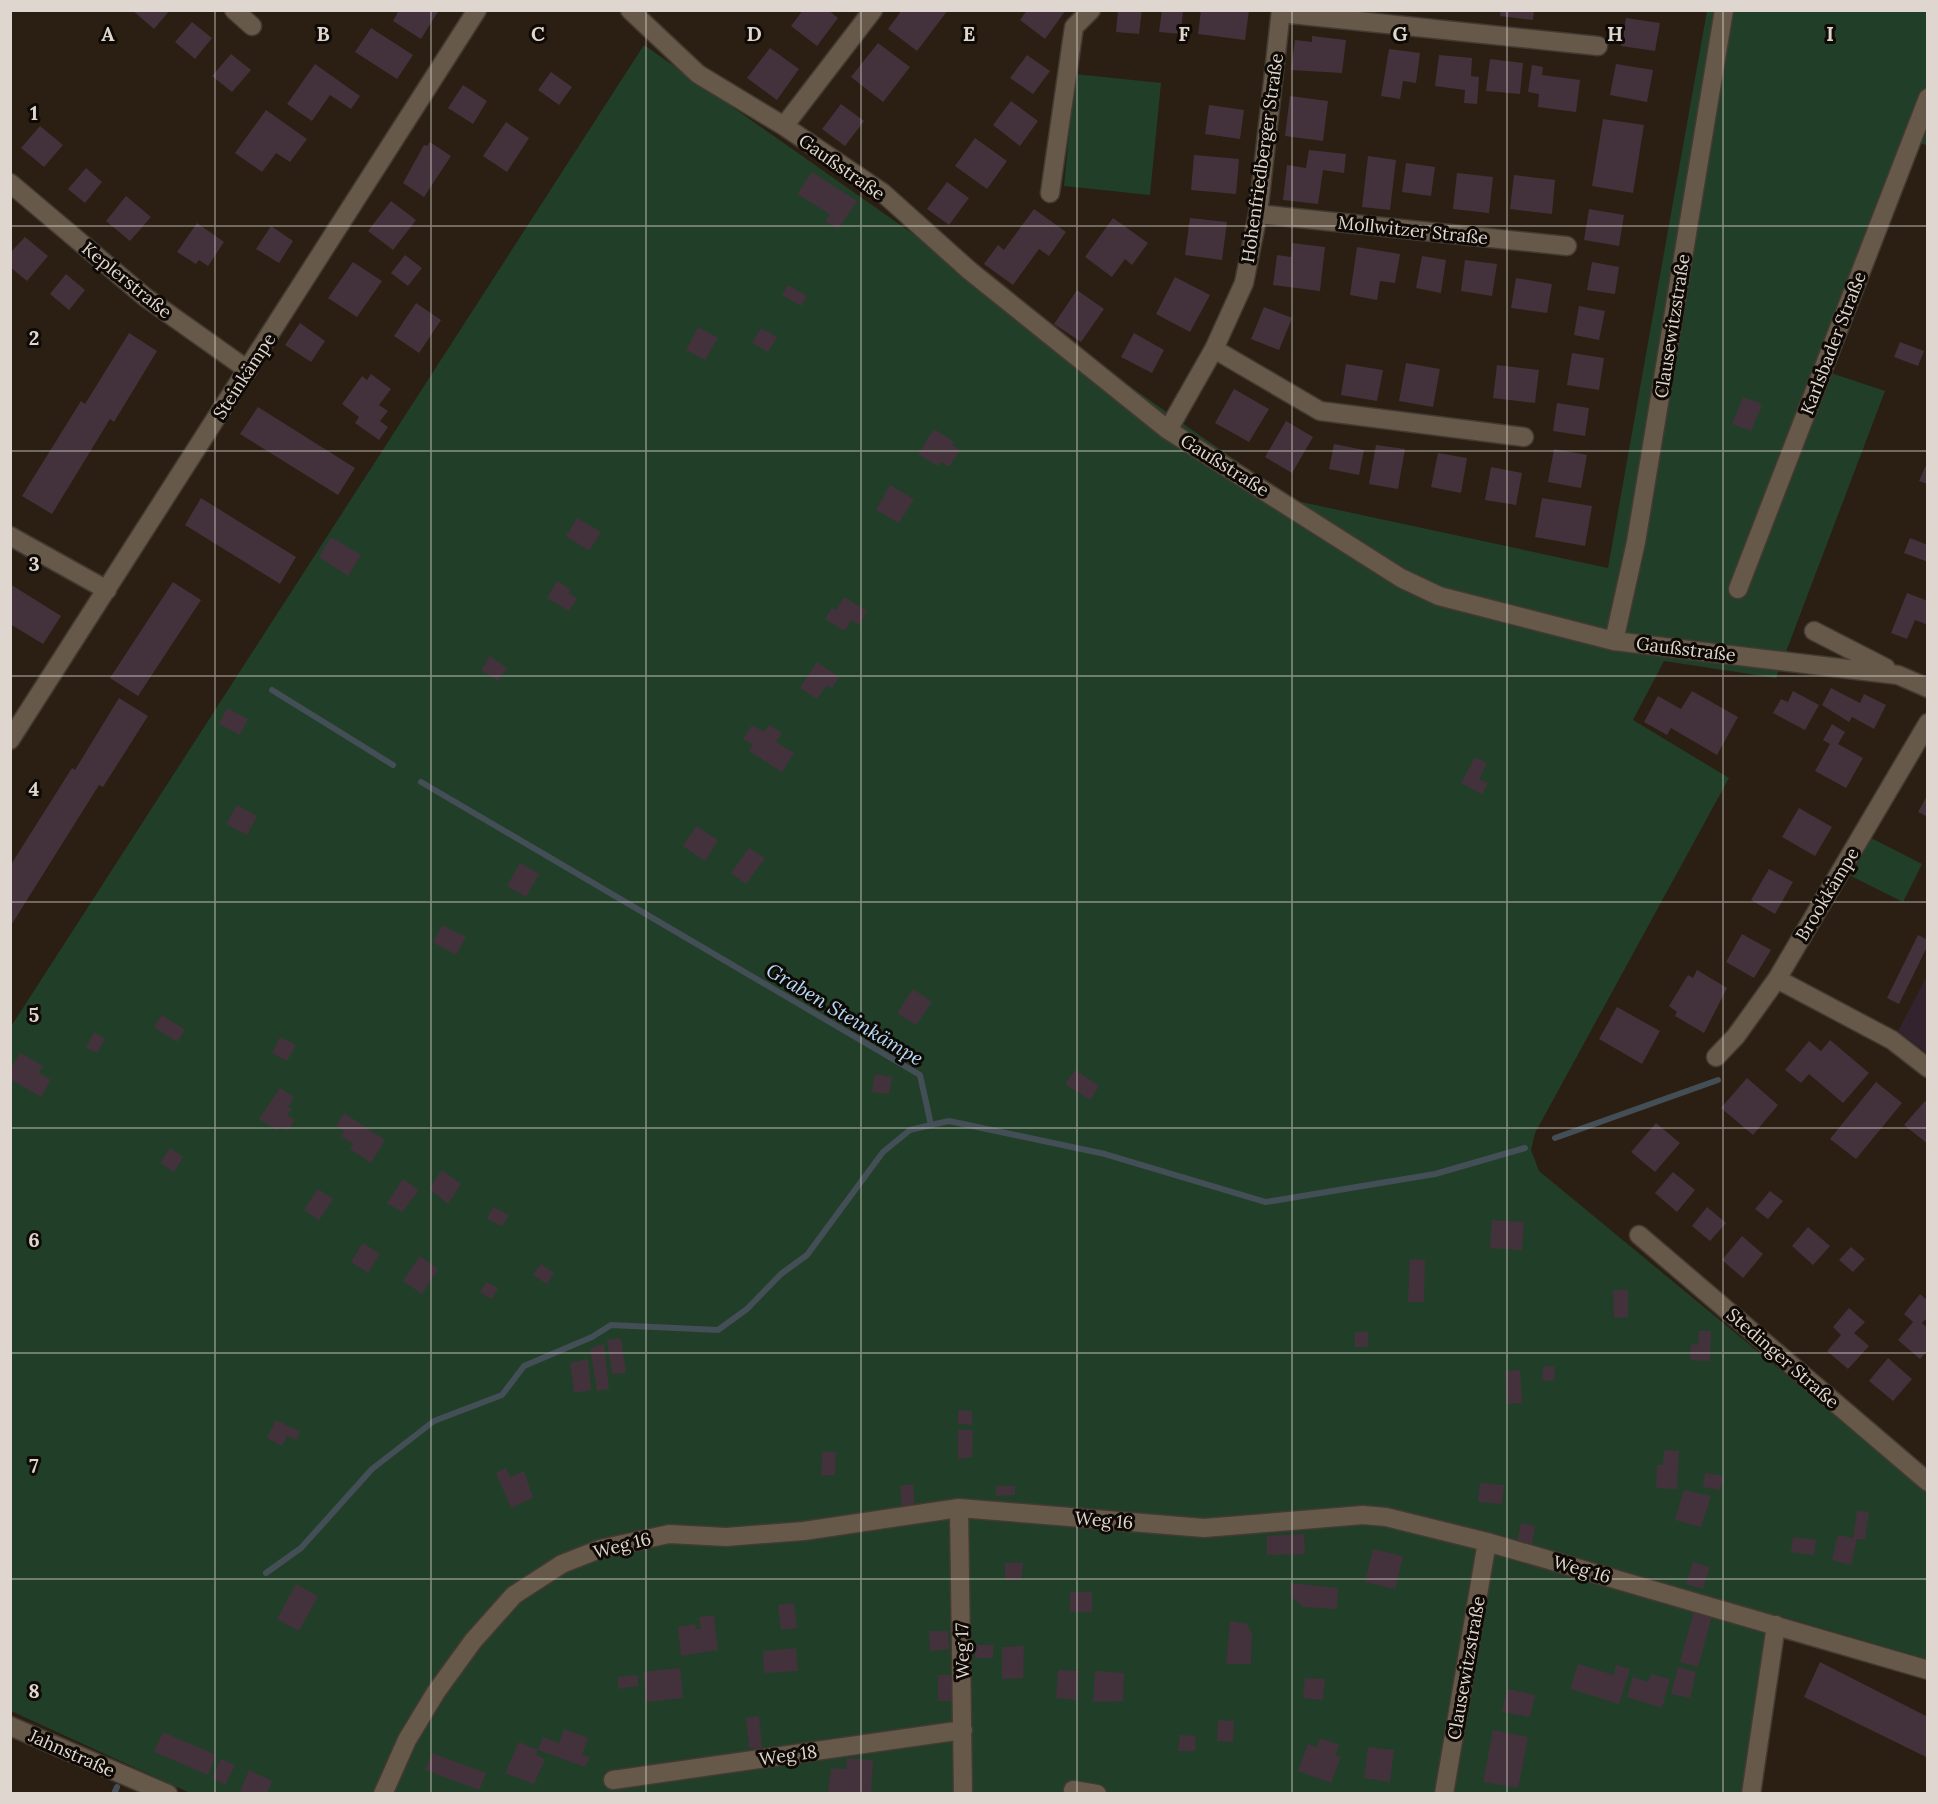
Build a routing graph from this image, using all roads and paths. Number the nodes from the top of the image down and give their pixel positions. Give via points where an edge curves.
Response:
1 (234, 10) edge
2 (477, 10) edge
3 (630, 10) edge
4 (873, 10) edge
5 (1091, 10) edge
6 (1724, 10) edge
7 (1281, 12) edge
8 (252, 26) dead end
9 (1598, 46) dead end
10 (1928, 98) edge
11 (784, 126) junction
12 (10, 183) edge
13 (1050, 193) dead end
14 (1258, 214) junction
15 (1567, 246) dead end
16 (1214, 349) junction
17 (248, 370) junction
18 (1168, 430) junction
19 (1524, 437) dead end
20 (10, 536) edge
21 (1738, 589) dead end
22 (107, 590) junction
23 (1814, 631) dead end
24 (1614, 641) junction
25 (1898, 675) junction
26 (1926, 682) edge
27 (1928, 723) edge
28 (10, 740) edge
29 (1777, 979) junction
30 (1716, 1057) dead end
31 (1928, 1068) edge
32 (1639, 1235) dead end
33 (1928, 1482) edge
34 (959, 1508) junction
35 (1487, 1542) junction
36 (1776, 1625) junction
37 (1928, 1670) edge
38 (12, 1730) edge
39 (963, 1730) junction
40 (613, 1780) dead end
41 (1074, 1790) dead end
42 (168, 1794) edge
43 (382, 1794) edge
44 (963, 1794) edge
45 (1097, 1794) edge
46 (1444, 1794) edge
47 (1751, 1794) edge

1 - 8 street
2 - 17 street, Steinkämpe
3 - 11 street, Gaußstraße via 698,74
4 - 11 street
5 - 13 street via 1074,27
6 - 24 street, Clausewitzstraße via 1636,542
7 - 9 street
7 - 14 street, Hohenfriedberger Straße
10 - 21 street, Karlsbader Straße
11 - 18 street, Gaußstraße via 882,194 969,272
12 - 17 street, Keplerstraße via 145,297
14 - 15 street, Mollwitzer Straße
14 - 16 street, Hohenfriedberger Straße via 1244,283
16 - 18 street, Hohenfriedberger Straße
16 - 19 street via 1320,411
17 - 22 street, Steinkämpe
18 - 24 street, Gaußstraße via 1401,578 1439,596
20 - 22 street
22 - 28 street, Steinkämpe
23 - 25 street
24 - 25 street, Gaußstraße
25 - 26 street, Gaußstraße
27 - 29 street, Brookkämpe
29 - 30 street, Brookkämpe
29 - 31 street via 1892,1040
32 - 33 street, Stedinger Straße
34 - 35 street, Weg 16 via 1204,1528 1363,1515
34 - 39 street, Weg 17
34 - 43 street, Weg 16 via 804,1531 726,1537 669,1534 600,1549 562,1564 514,1595 473,1641 407,1740
35 - 36 street, Weg 16
35 - 46 street, Clausewitzstraße
36 - 37 street, Weg 16
36 - 47 street
38 - 42 street, Jahnstraße
39 - 40 street, Weg 18
39 - 44 street, Weg 17
41 - 45 street

